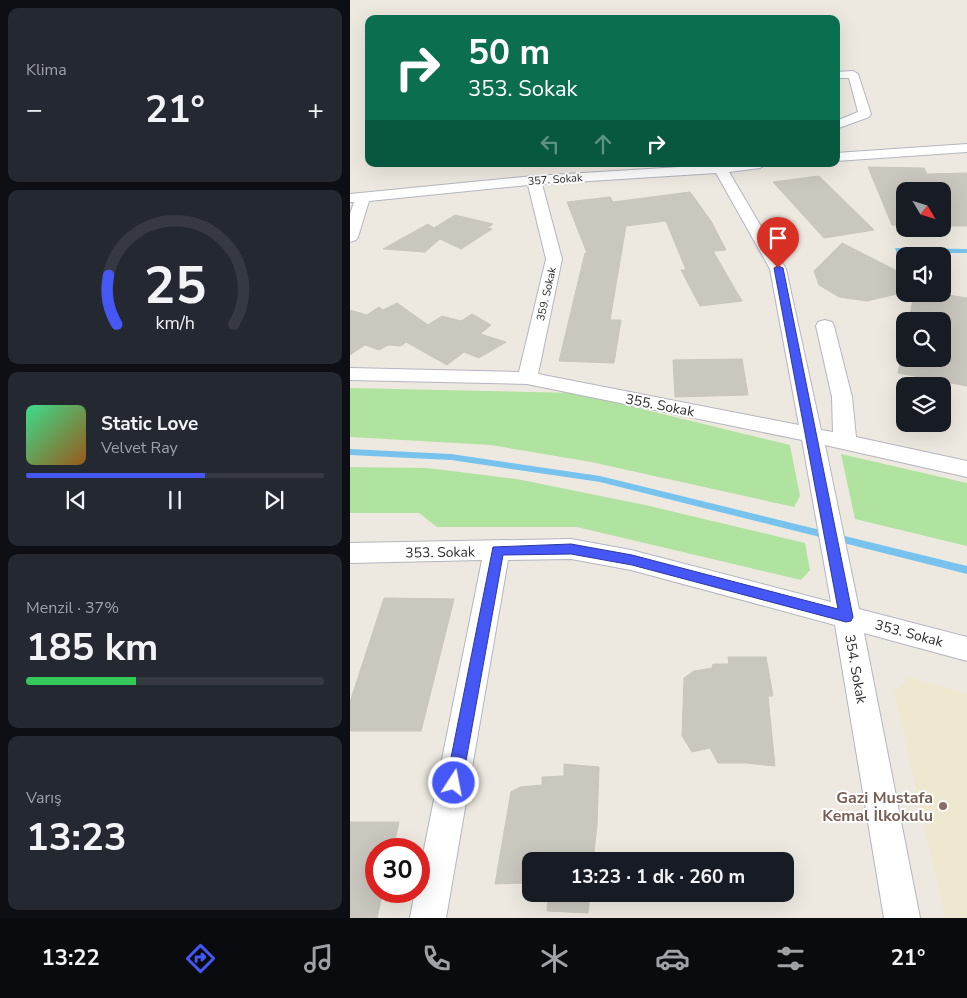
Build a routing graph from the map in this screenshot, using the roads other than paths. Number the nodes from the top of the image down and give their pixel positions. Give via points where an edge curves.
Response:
1 (840, 74) edge
2 (840, 123) edge
3 (967, 148) edge
4 (840, 157) edge
5 (736, 167) edge
6 (720, 169) junction
7 (534, 180) junction
8 (356, 198) edge
9 (350, 237) edge
10 (825, 326) dead end
11 (350, 374) edge
12 (527, 378) junction
13 (811, 435) junction
14 (845, 442) junction
15 (967, 469) edge
16 (498, 551) junction
17 (350, 554) edge
18 (846, 617) junction
19 (967, 649) edge
20 (428, 918) edge
21 (902, 918) edge

1 - 2 street via 853,74 865,114
3 - 4 street
5 - 6 street, 357. Sokak
6 - 7 street, 357. Sokak
6 - 13 street, 354. Sokak via 778,268
7 - 8 street, 357. Sokak
7 - 12 street, 359. Sokak via 554,259
8 - 9 street
10 - 14 street via 842,397
11 - 12 street, 355. Sokak
12 - 13 street, 355. Sokak
13 - 14 street, 355. Sokak
13 - 18 street, 354. Sokak
14 - 15 street, 355. Sokak
16 - 17 street, 353. Sokak
16 - 18 street, 353. Sokak via 571,549 632,560
16 - 20 street
18 - 19 street, 353. Sokak
18 - 21 street, 354. Sokak

